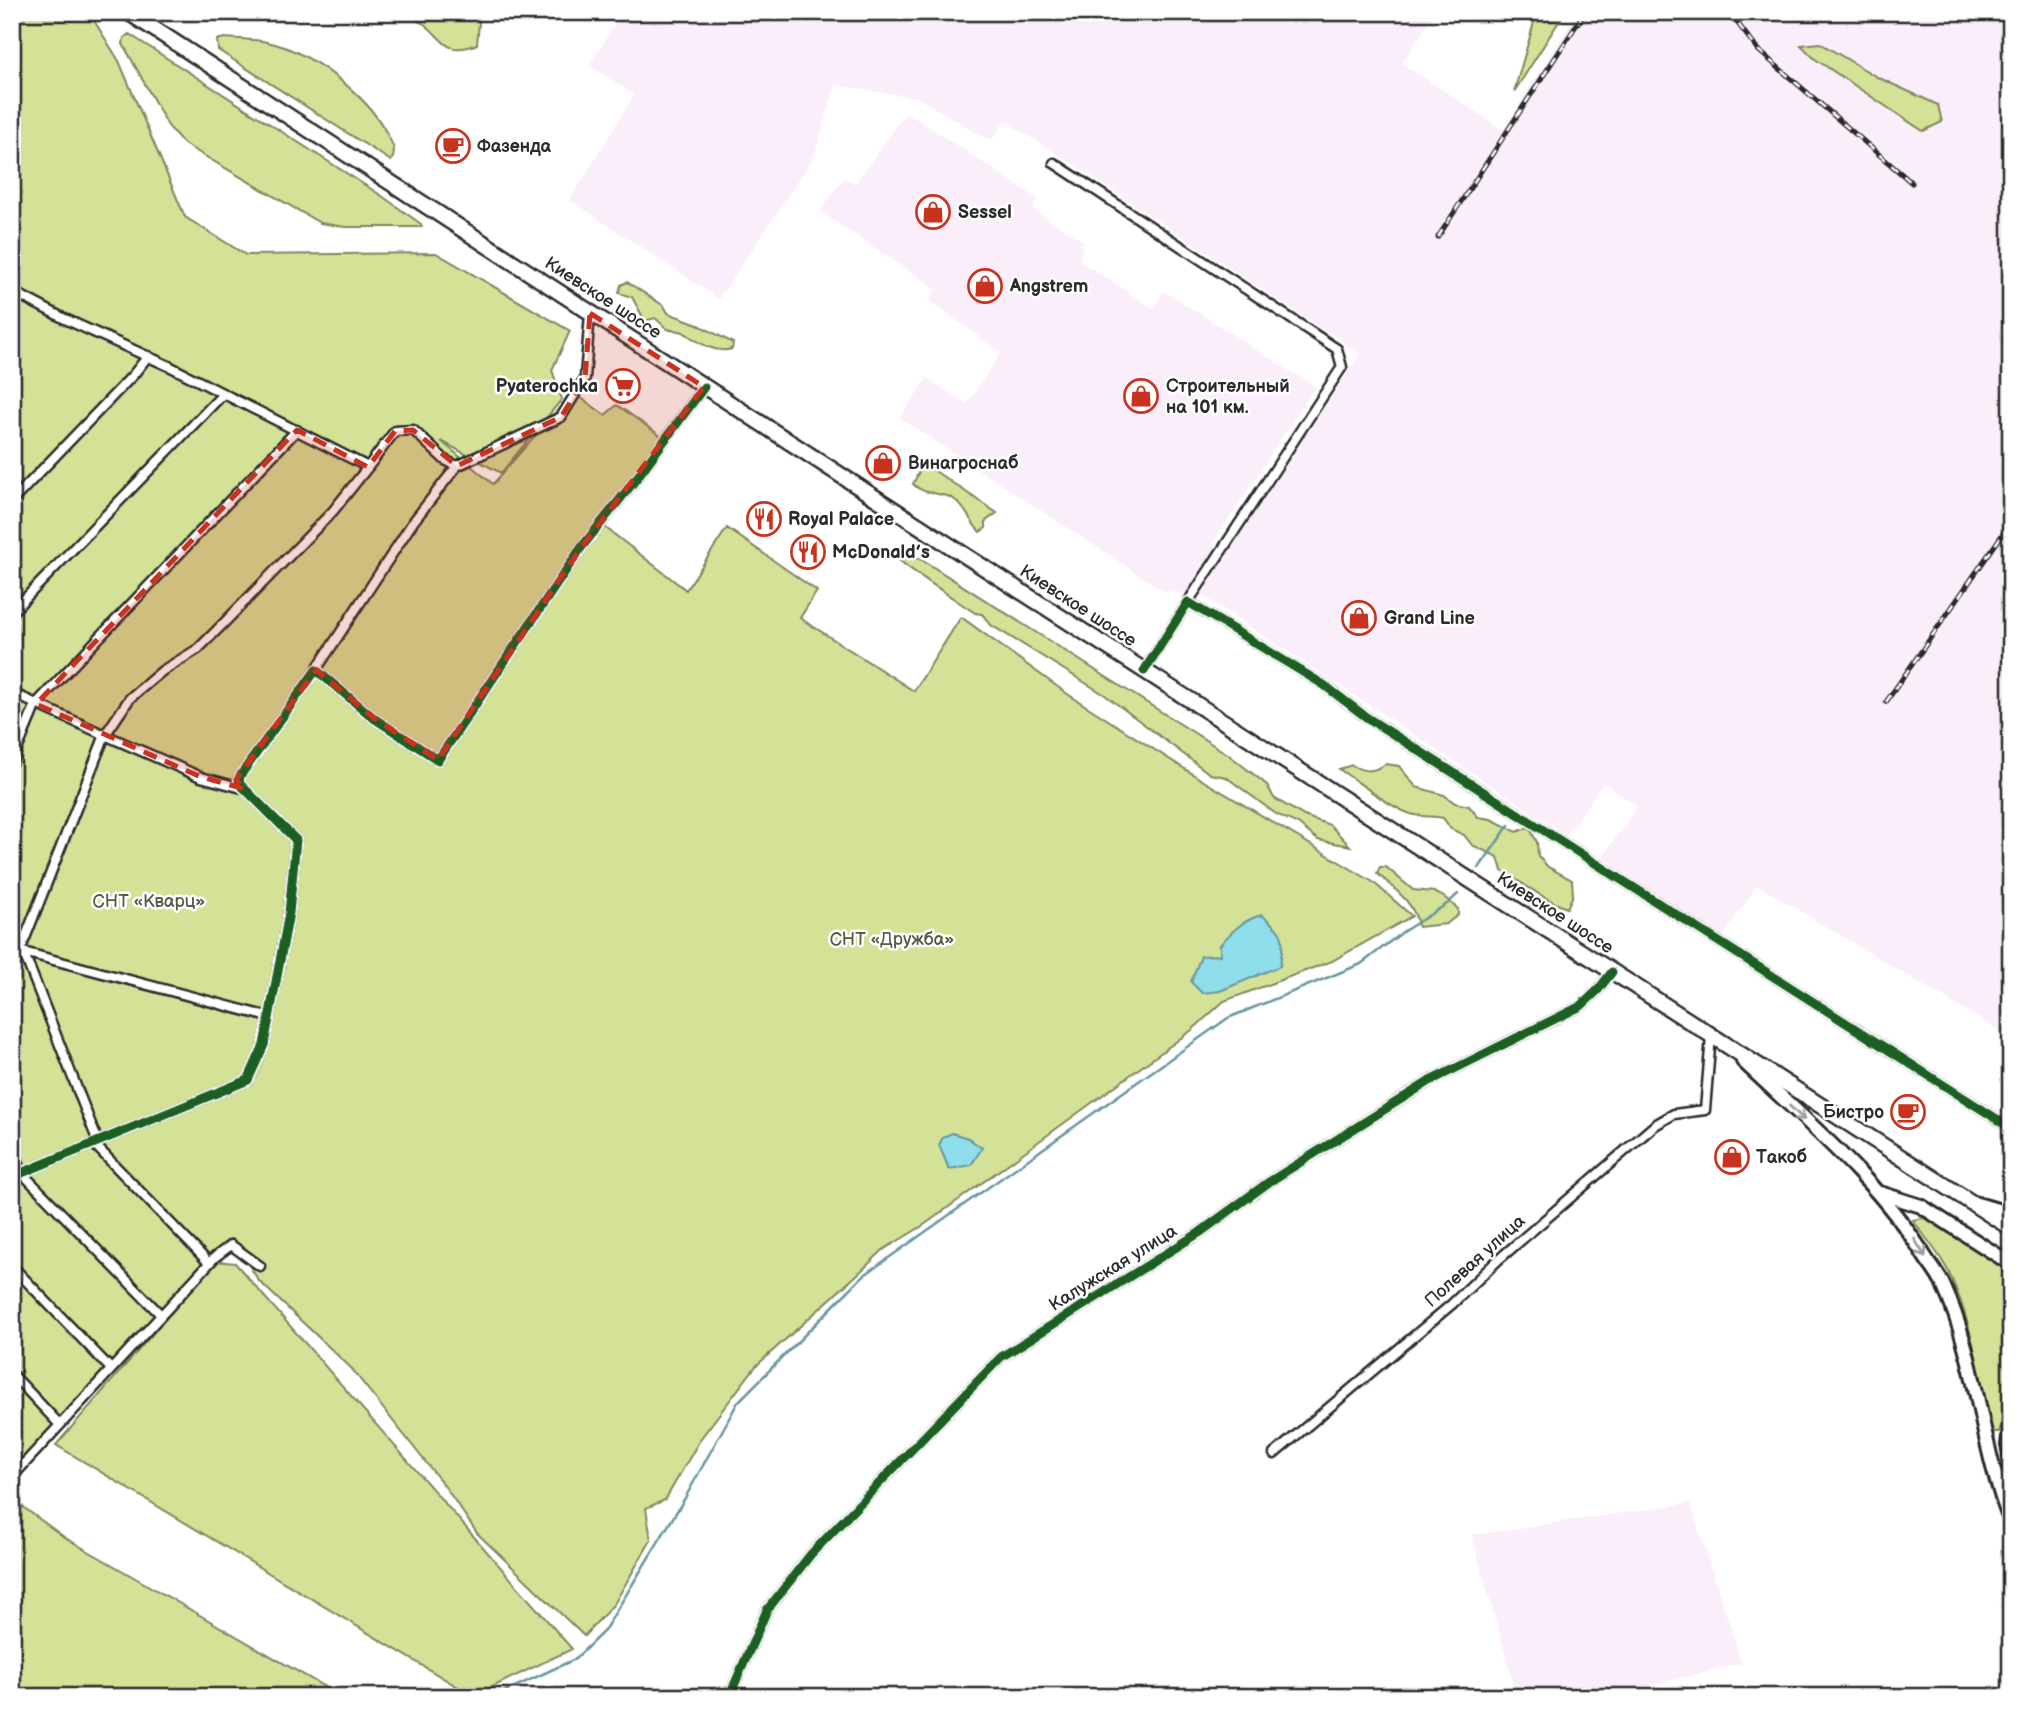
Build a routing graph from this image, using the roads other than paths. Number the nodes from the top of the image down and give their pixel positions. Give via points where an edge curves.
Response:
1 (128, 12) edge
2 (1054, 163) dead end
3 (12, 292) edge
4 (590, 313) junction
5 (148, 356) junction
6 (704, 387) junction
7 (223, 394) junction
8 (297, 430) junction
9 (457, 466) junction
10 (368, 467) junction
11 (12, 501) edge
12 (1188, 602) junction
13 (12, 611) edge
14 (316, 670) junction
15 (1144, 671) junction
16 (12, 693) edge
17 (36, 704) junction
18 (105, 735) junction
19 (12, 762) edge
20 (245, 789) junction
21 (16, 950) edge
22 (1612, 972) junction
23 (270, 1017) junction
24 (1711, 1036) junction
25 (1731, 1049) junction
26 (2011, 1128) edge
27 (96, 1143) junction
28 (12, 1145) edge
29 (22, 1173) junction
30 (12, 1177) edge
31 (1880, 1193) junction
32 (1970, 1202) junction
33 (2011, 1213) edge
34 (2011, 1228) edge
35 (209, 1263) junction
36 (2011, 1264) edge
37 (12, 1266) edge
38 (260, 1266) dead end
39 (161, 1315) junction
40 (111, 1370) junction
41 (12, 1374) edge
42 (2011, 1423) edge
43 (60, 1425) junction
44 (1274, 1454) dead end
45 (2011, 1457) edge
46 (12, 1477) edge
47 (2011, 1522) edge
48 (729, 1697) edge

1 - 4 highway, Киевское шоссе
2 - 12 street via 1337,349 1342,367
3 - 5 street
4 - 6 highway, Киевское шоссе
4 - 9 street via 585,378 561,417
5 - 7 street
5 - 11 street
6 - 14 street via 581,548 438,760 375,719
6 - 15 highway, Киевское шоссе
7 - 8 street
7 - 13 street
8 - 10 street
8 - 17 street
9 - 10 street via 413,430 396,431
9 - 14 street via 412,522
10 - 18 street via 333,511 198,649 130,698
12 - 15 street
12 - 26 street
14 - 20 street via 240,776
15 - 22 highway, Киевское шоссе
16 - 17 street
17 - 18 street
17 - 19 street
18 - 20 street via 201,777
18 - 21 street
20 - 23 street via 296,839 289,913
21 - 23 street
21 - 27 street via 27,961
22 - 24 highway, Киевское шоссе
22 - 48 street, Калужская улица via 1581,1006 1430,1081 1001,1357 811,1554 767,1610
23 - 27 street via 264,1045 248,1080
24 - 25 highway, Киевское шоссе
24 - 44 street, Полевая улица via 1705,1110 1674,1114 1655,1125
25 -> 31 main road
25 - 32 highway, Киевское шоссе
27 - 29 street
27 - 35 street
28 - 29 street
29 - 30 street
29 - 39 street
31 - 36 main road via 1921,1206
31 -> 47 main road via 1944,1286
32 - 33 main road
32 - 34 highway, Киевское шоссе
35 - 38 street via 230,1245
35 - 39 street
37 - 40 street
39 - 40 street
40 - 43 street
41 - 43 street
42 - 45 main road
43 - 46 street

